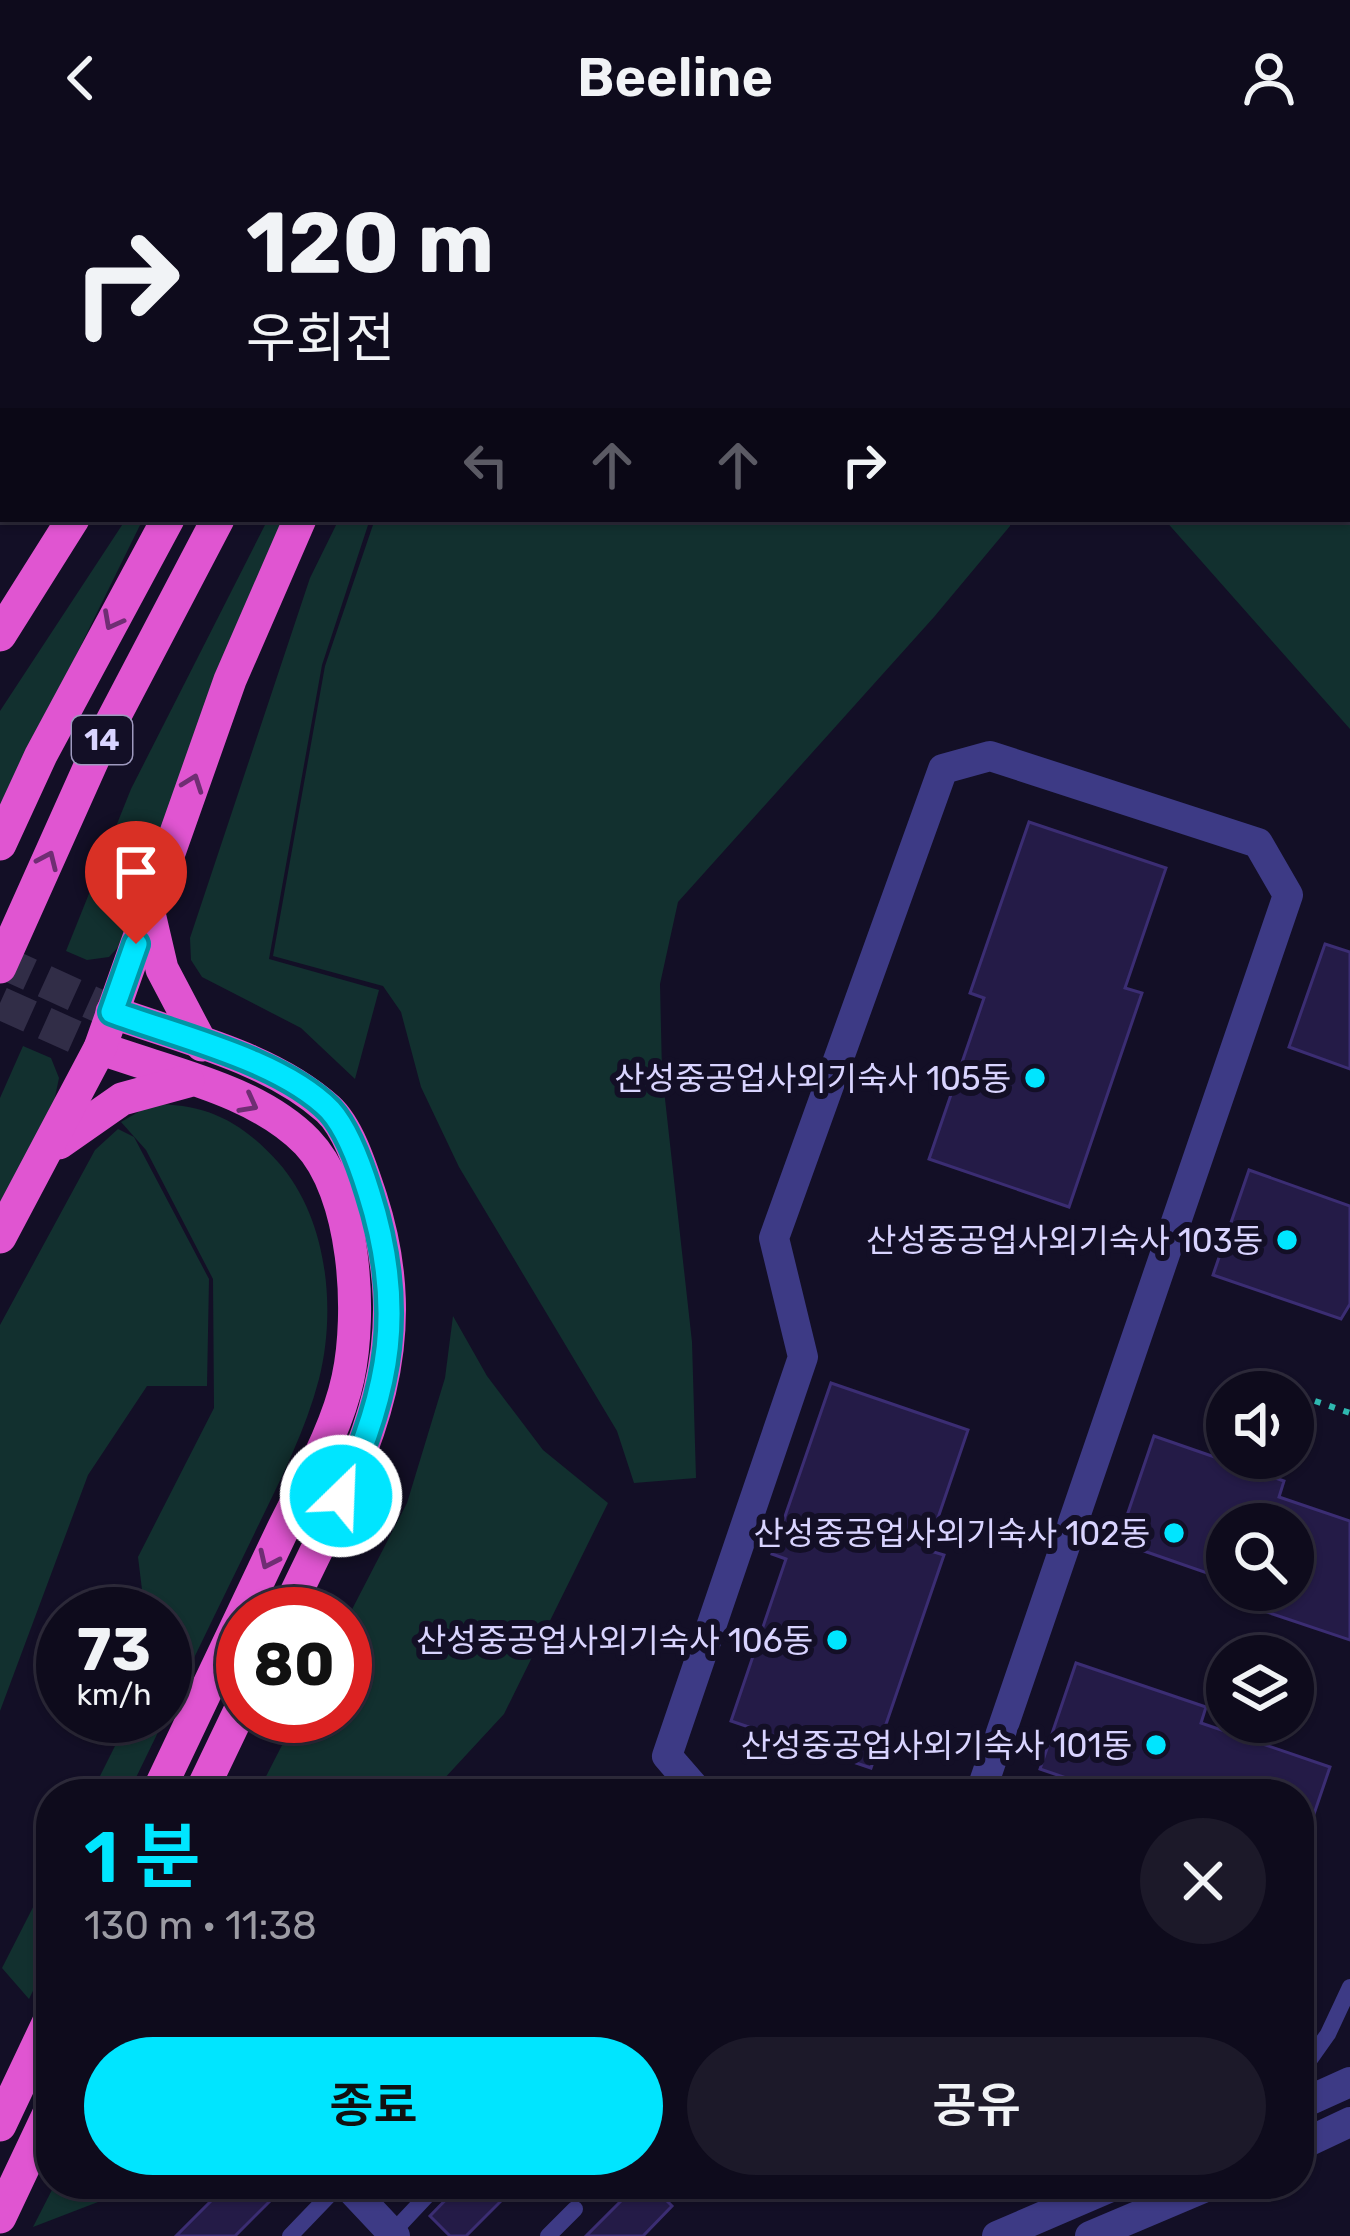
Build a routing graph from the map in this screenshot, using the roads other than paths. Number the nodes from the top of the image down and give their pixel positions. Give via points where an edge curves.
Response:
1 (71, 522) edge
2 (166, 522) edge
3 (216, 522) edge
4 (299, 522) edge
5 (0, 635) edge
6 (0, 844) edge
7 (148, 909) junction
8 (0, 967) edge
9 (112, 1012) junction
10 (202, 1045) junction
11 (100, 1048) junction
12 (189, 1081) junction
13 (35, 1172) junction
14 (0, 1237) edge
15 (299, 1587) edge
16 (224, 1743) edge
17 (164, 1779) edge
18 (207, 1779) edge
19 (687, 1779) edge
20 (985, 1779) edge
21 (1350, 1987) edge
22 (36, 2049) edge
23 (1314, 2054) edge
24 (1350, 2082) edge
25 (1314, 2098) edge
26 (1350, 2122) edge
27 (0, 2125) edge
28 (1314, 2139) edge
29 (36, 2141) edge
30 (328, 2199) edge
31 (358, 2199) edge
32 (424, 2199) edge
33 (1078, 2199) edge
34 (1103, 2199) edge
35 (1178, 2199) edge
36 (575, 2209) dead end
37 (0, 2217) edge
38 (1100, 2232) edge
39 (393, 2234) edge
40 (290, 2236) edge
41 (548, 2236) edge
42 (997, 2236) edge

1 - 5 highway
2 -> 6 highway, 14
8 -> 3 highway, 14 via 99,746
7 -> 4 highway via 230,680
7 - 9 highway
7 - 10 highway via 162,969
9 - 10 highway
9 - 11 highway
10 - 15 highway via 294,1084 332,1112 362,1169 386,1246 384,1387
11 - 12 highway
11 - 13 highway
12 - 13 highway via 142,1090 101,1110
12 -> 17 highway via 229,1093 309,1144 354,1253 355,1324 348,1382 318,1455
13 - 14 highway
16 - 18 highway
19 - 20 street via 667,1756 803,1358 774,1238 943,769 990,757 1258,843 1288,895
21 - 23 lane
22 - 27 highway
24 - 25 street
26 - 28 street
29 - 37 highway
30 - 40 lane
31 - 39 street
32 - 39 lane
33 - 42 street
34 - 38 street
35 - 38 street
36 - 41 lane

